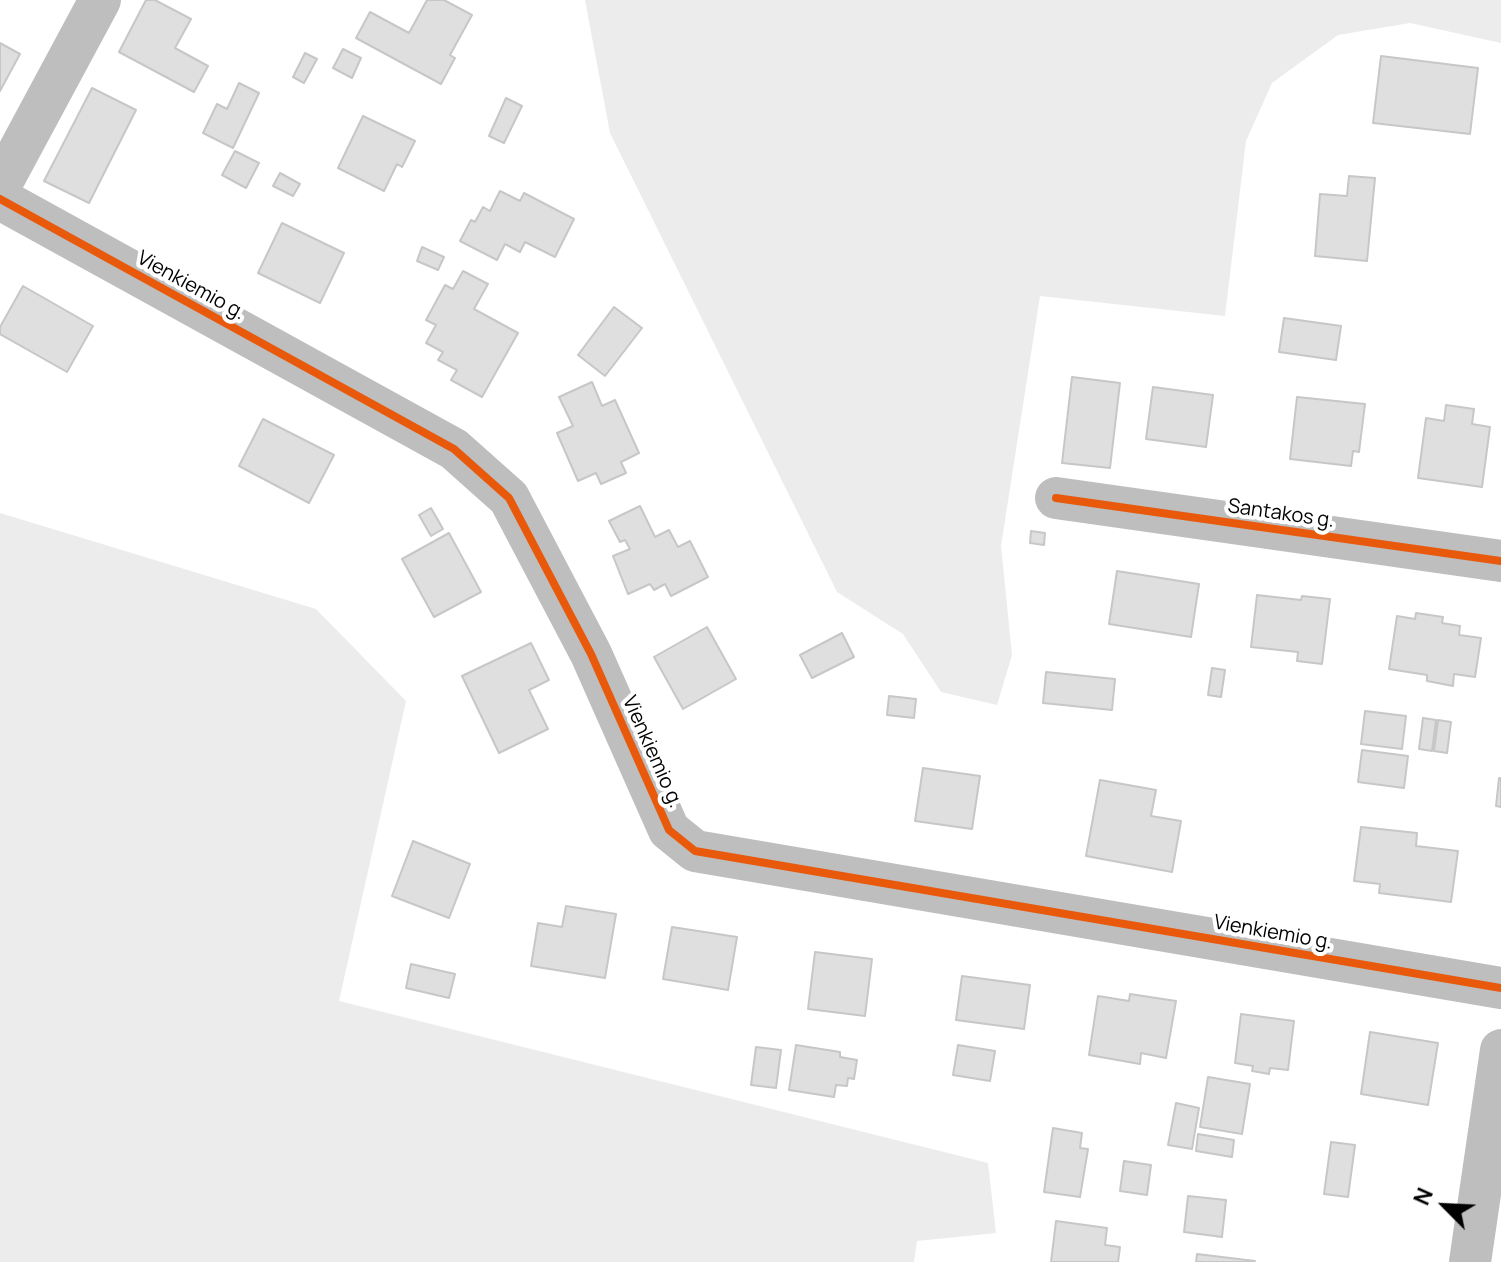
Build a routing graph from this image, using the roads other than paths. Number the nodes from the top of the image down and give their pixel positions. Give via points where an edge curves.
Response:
1 (100, 0) edge
2 (0, 186) edge
3 (0, 199) edge
4 (1056, 498) dead end
5 (1501, 561) edge
6 (1501, 988) edge
7 (1501, 1050) edge
8 (1470, 1262) edge

1 - 2 street
3 - 6 street, Vienkiemio g. via 454,449 509,498 591,654 669,830 695,851
4 - 5 street, Santakos g.
7 - 8 street

